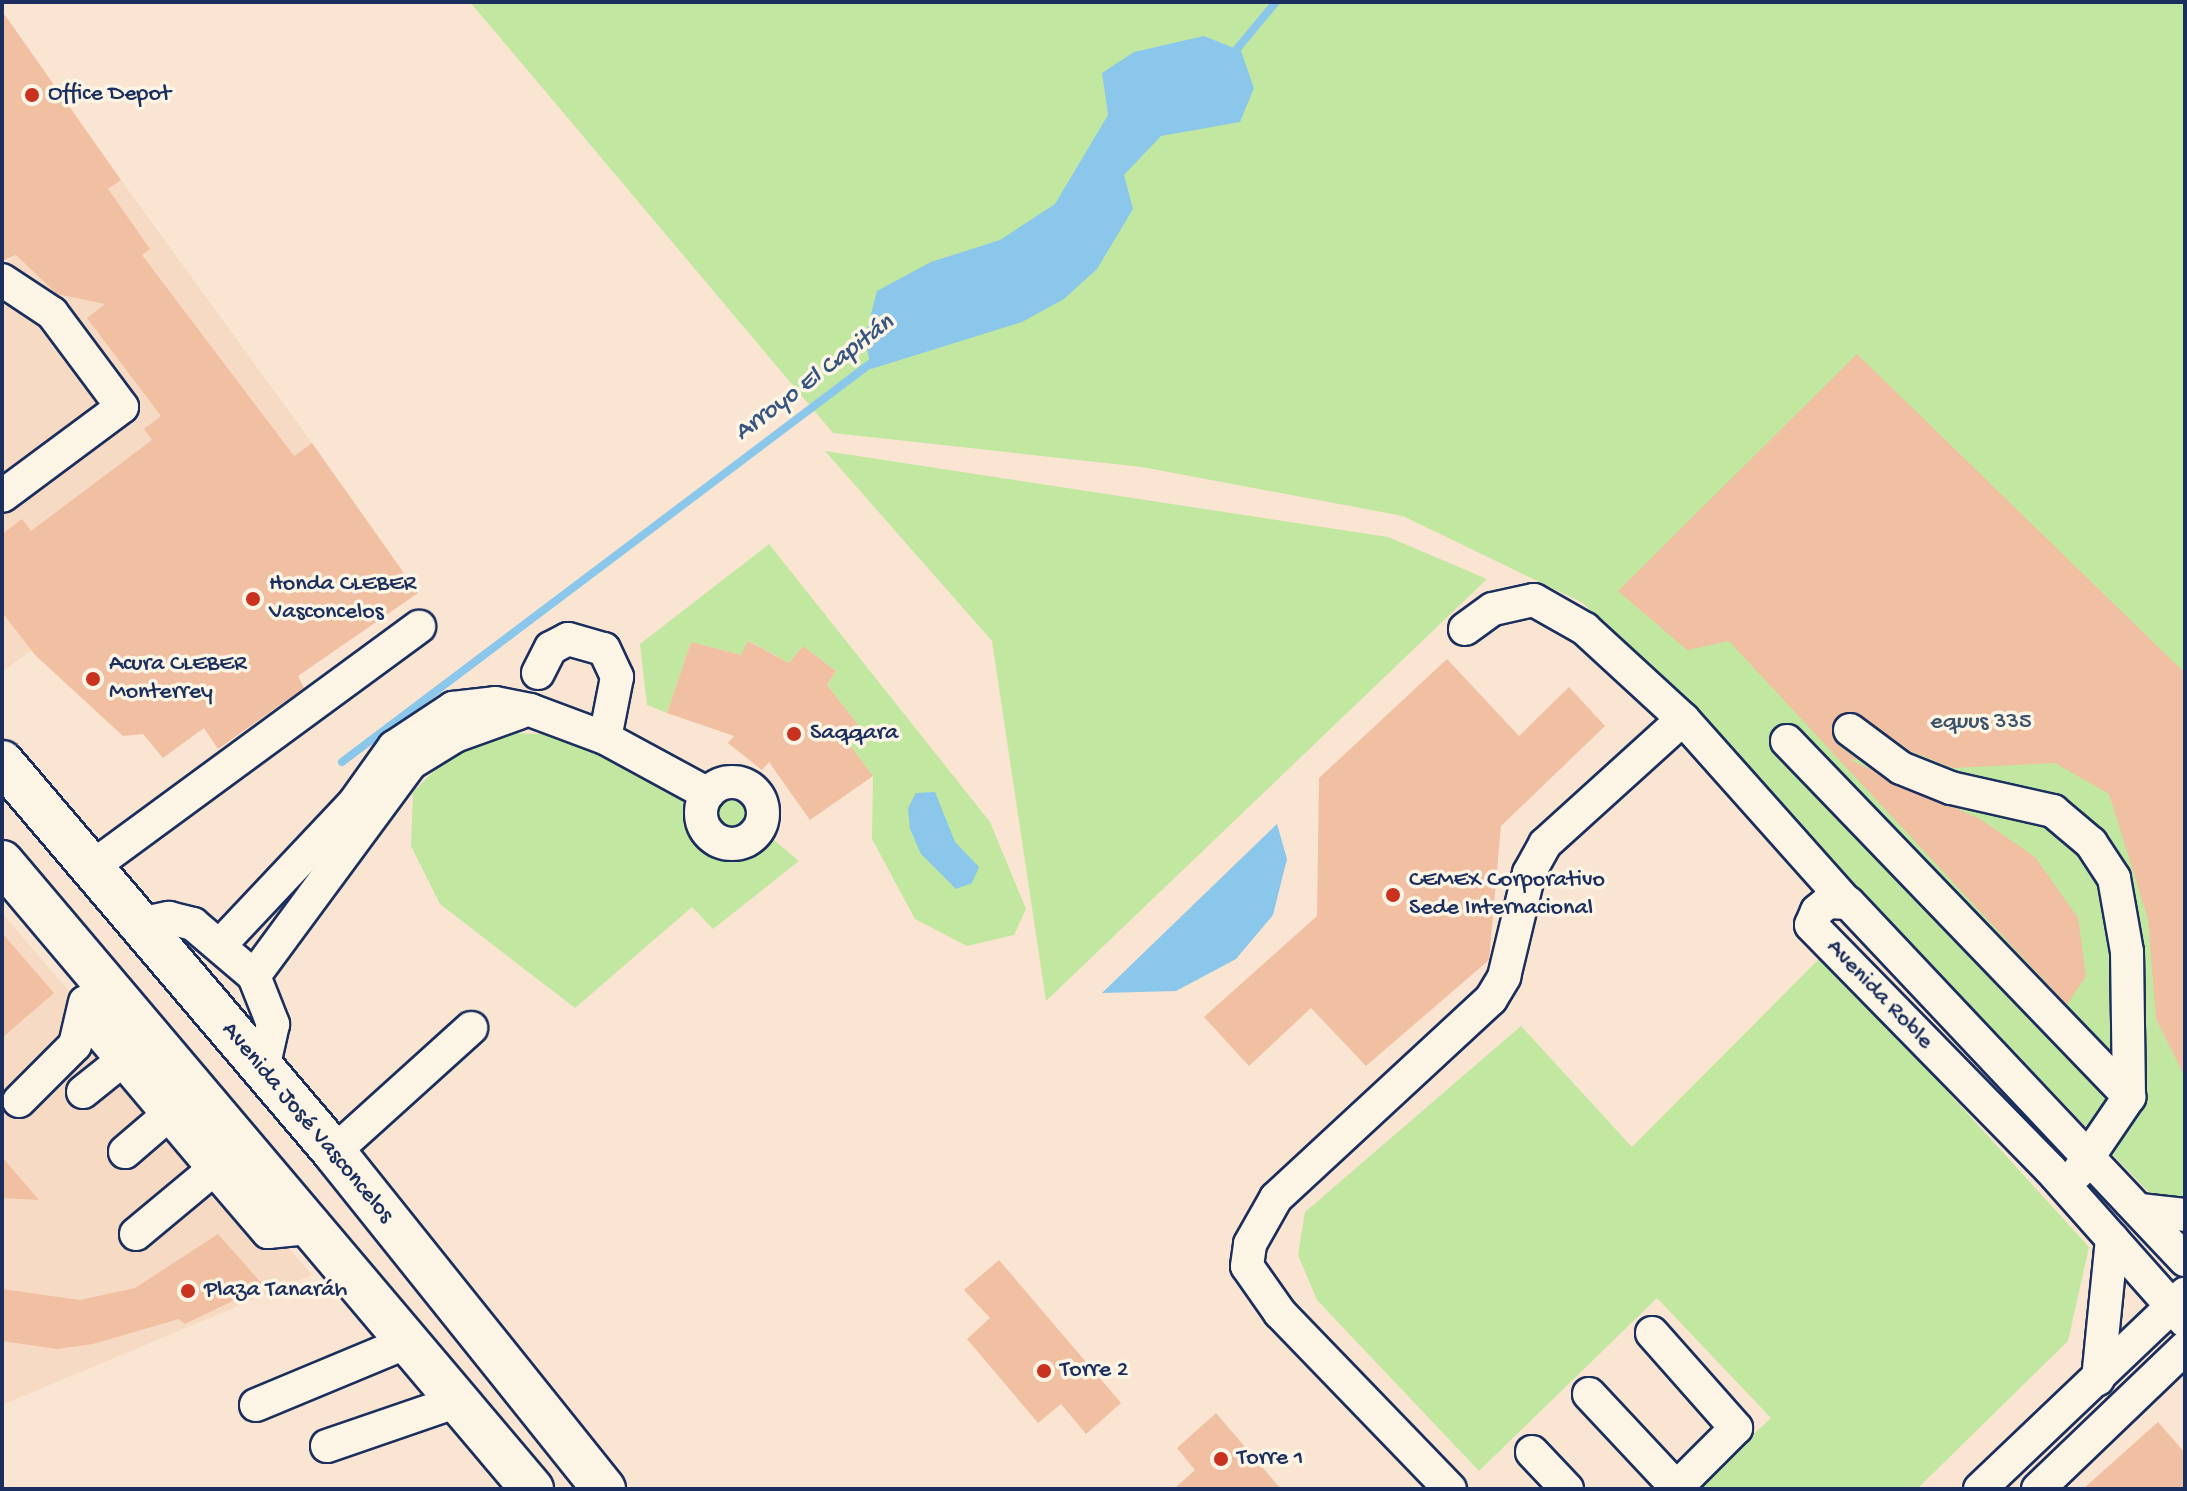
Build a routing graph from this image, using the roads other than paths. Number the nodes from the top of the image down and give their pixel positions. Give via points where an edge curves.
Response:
1 (2, 280) edge
2 (2, 496) edge
3 (419, 627) dead end
4 (1465, 629) dead end
5 (538, 673) dead end
6 (530, 710) junction
7 (1683, 719) junction
8 (1850, 730) dead end
9 (605, 738) junction
10 (1787, 741) dead end
11 (2, 762) edge
12 (708, 794) dead end
13 (2, 862) edge
14 (92, 867) junction
15 (1845, 901) junction
16 (140, 924) junction
17 (222, 943) junction
18 (80, 953) junction
19 (254, 976) junction
20 (86, 1017) junction
21 (471, 1028) dead end
22 (1971, 1030) junction
23 (1942, 1059) junction
24 (123, 1060) junction
25 (263, 1069) junction
26 (83, 1092) dead end
27 (2129, 1097) junction
28 (19, 1101) dead end
29 (168, 1115) junction
30 (125, 1152) dead end
31 (334, 1152) junction
32 (2092, 1156) junction
33 (214, 1169) junction
34 (2066, 1186) junction
35 (2140, 1210) junction
36 (2185, 1215) edge
37 (308, 1228) junction
38 (136, 1234) dead end
39 (2112, 1239) junction
40 (2185, 1260) edge
41 (2181, 1307) edge
42 (1652, 1333) dead end
43 (405, 1343) junction
44 (2185, 1348) edge
45 (2098, 1379) junction
46 (1589, 1394) dead end
47 (455, 1402) junction
48 (256, 1405) dead end
49 (327, 1446) dead end
50 (1532, 1452) dead end
51 (1676, 1488) edge
52 (532, 1489) edge
53 (604, 1489) edge
54 (1450, 1489) edge
55 (1567, 1489) edge
56 (1980, 1489) edge
57 (2038, 1489) edge

1 - 2 street via 52,313 122,407
3 - 14 street
4 - 7 street via 1493,609 1534,600 1585,629
5 - 9 street via 551,648 568,639 604,649 617,677
6 - 9 street
6 - 17 street via 476,703 409,734
6 - 19 street via 471,729 411,763
7 - 15 street
7 - 54 street via 1540,852 1491,999 1276,1198 1250,1244 1247,1266 1280,1313
8 - 27 street via 1901,768 1951,788 2053,811 2091,843 2114,878 2127,952
9 - 12 street
10 - 27 street
11 - 14 main road, Avenida José Vasconcelos
13 - 18 main road
14 - 16 main road, Avenida José Vasconcelos
15 - 22 street, Avenida Roble
15 - 23 street, Avenida Roble via 1828,902 1811,925
16 - 17 street via 183,920
16 - 25 main road, Avenida José Vasconcelos
17 - 19 street
18 - 20 street
18 - 37 main road
19 - 25 street via 273,1024
20 - 24 street
20 - 28 street via 75,1045
21 - 31 street
22 - 23 street
22 - 32 street, Avenida Roble
23 - 34 street, Avenida Roble
24 - 26 street
24 - 29 street
25 - 31 main road, Avenida José Vasconcelos
27 - 32 street
29 - 30 street
29 - 33 street
31 - 53 main road, Avenida José Vasconcelos
32 - 34 street
32 - 35 street, Avenida Roble
33 - 37 street via 268,1232
33 - 38 street
34 - 39 street, Avenida Roble
35 - 36 street
35 - 40 street, Avenida Roble
37 - 43 main road
39 - 41 street, Avenida Roble
39 - 45 street
41 - 45 street
42 - 51 street via 1736,1428
43 - 47 main road
43 - 48 street
44 - 57 street
45 - 56 street
46 - 51 street
47 - 49 street
47 - 52 main road
50 - 55 street

